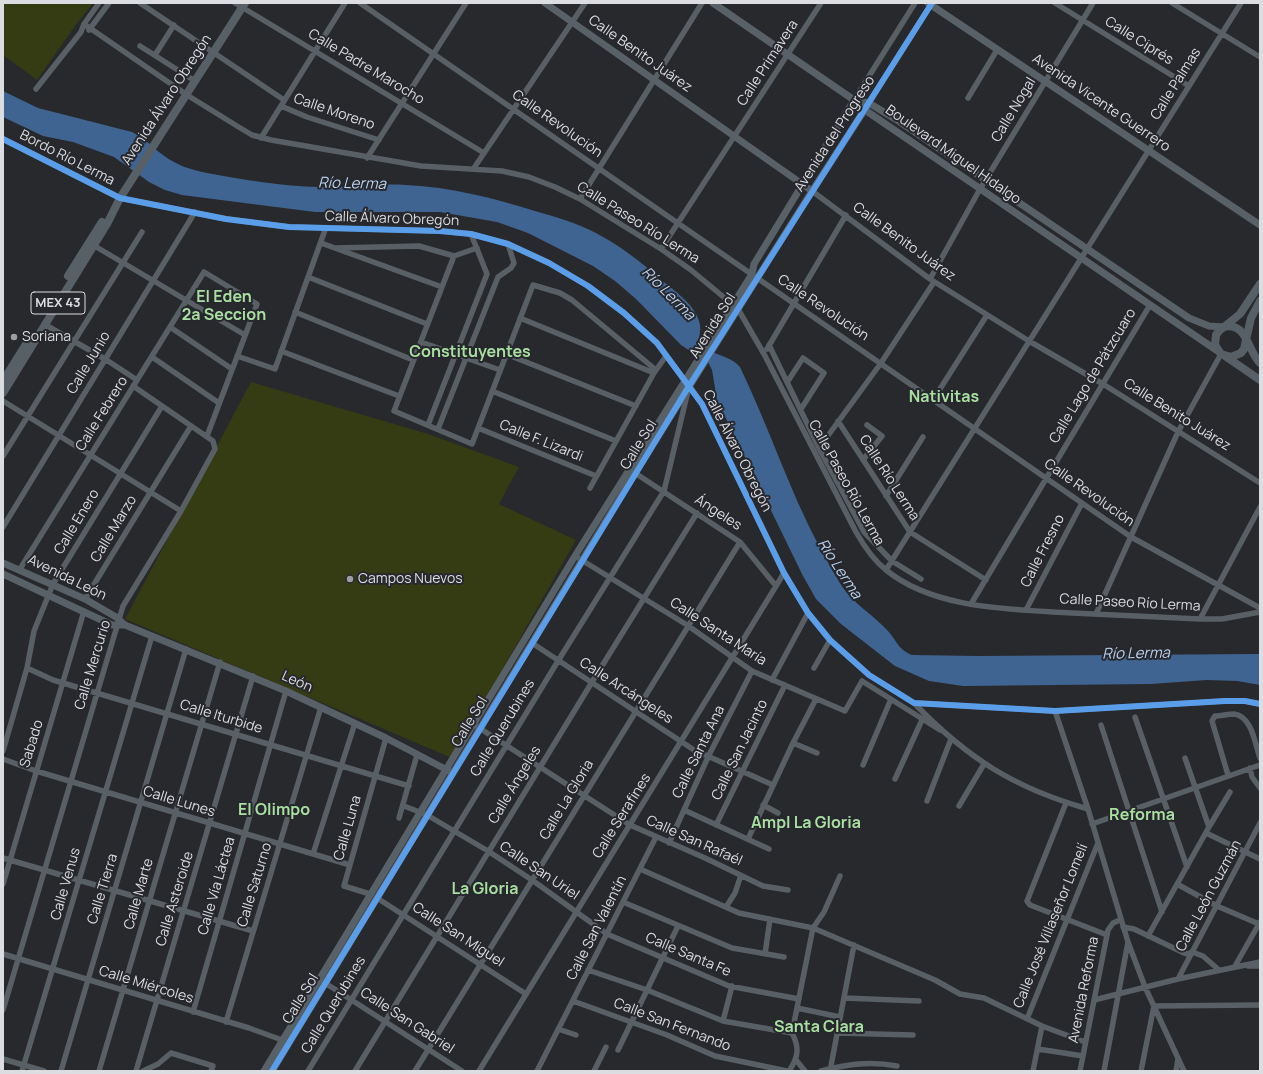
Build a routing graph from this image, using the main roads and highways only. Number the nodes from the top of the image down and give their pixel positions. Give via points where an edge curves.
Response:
1 (241, 4) edge
2 (112, 212) junction
3 (1260, 284) edge
4 (1260, 302) edge
5 (1223, 327) junction
6 (1246, 339) junction
7 (1221, 354) junction
8 (1260, 363) edge
9 (1260, 380) edge
10 (3, 381) edge
11 (3, 392) edge

1 - 2 main road, Avenida Álvaro Obregón / MEX 43
2 - 10 main road, Avenida Álvaro Obregón / MEX 43 via 88,242
2 - 11 main road, Avenida Álvaro Obregón / MEX 43
3 - 5 main road via 1240,314
4 - 6 main road via 1251,318
5 - 6 main road via 1237,328
5 - 7 main road via 1215,340
6 - 7 main road via 1244,349 1236,356
6 - 8 main road
7 - 9 main road

